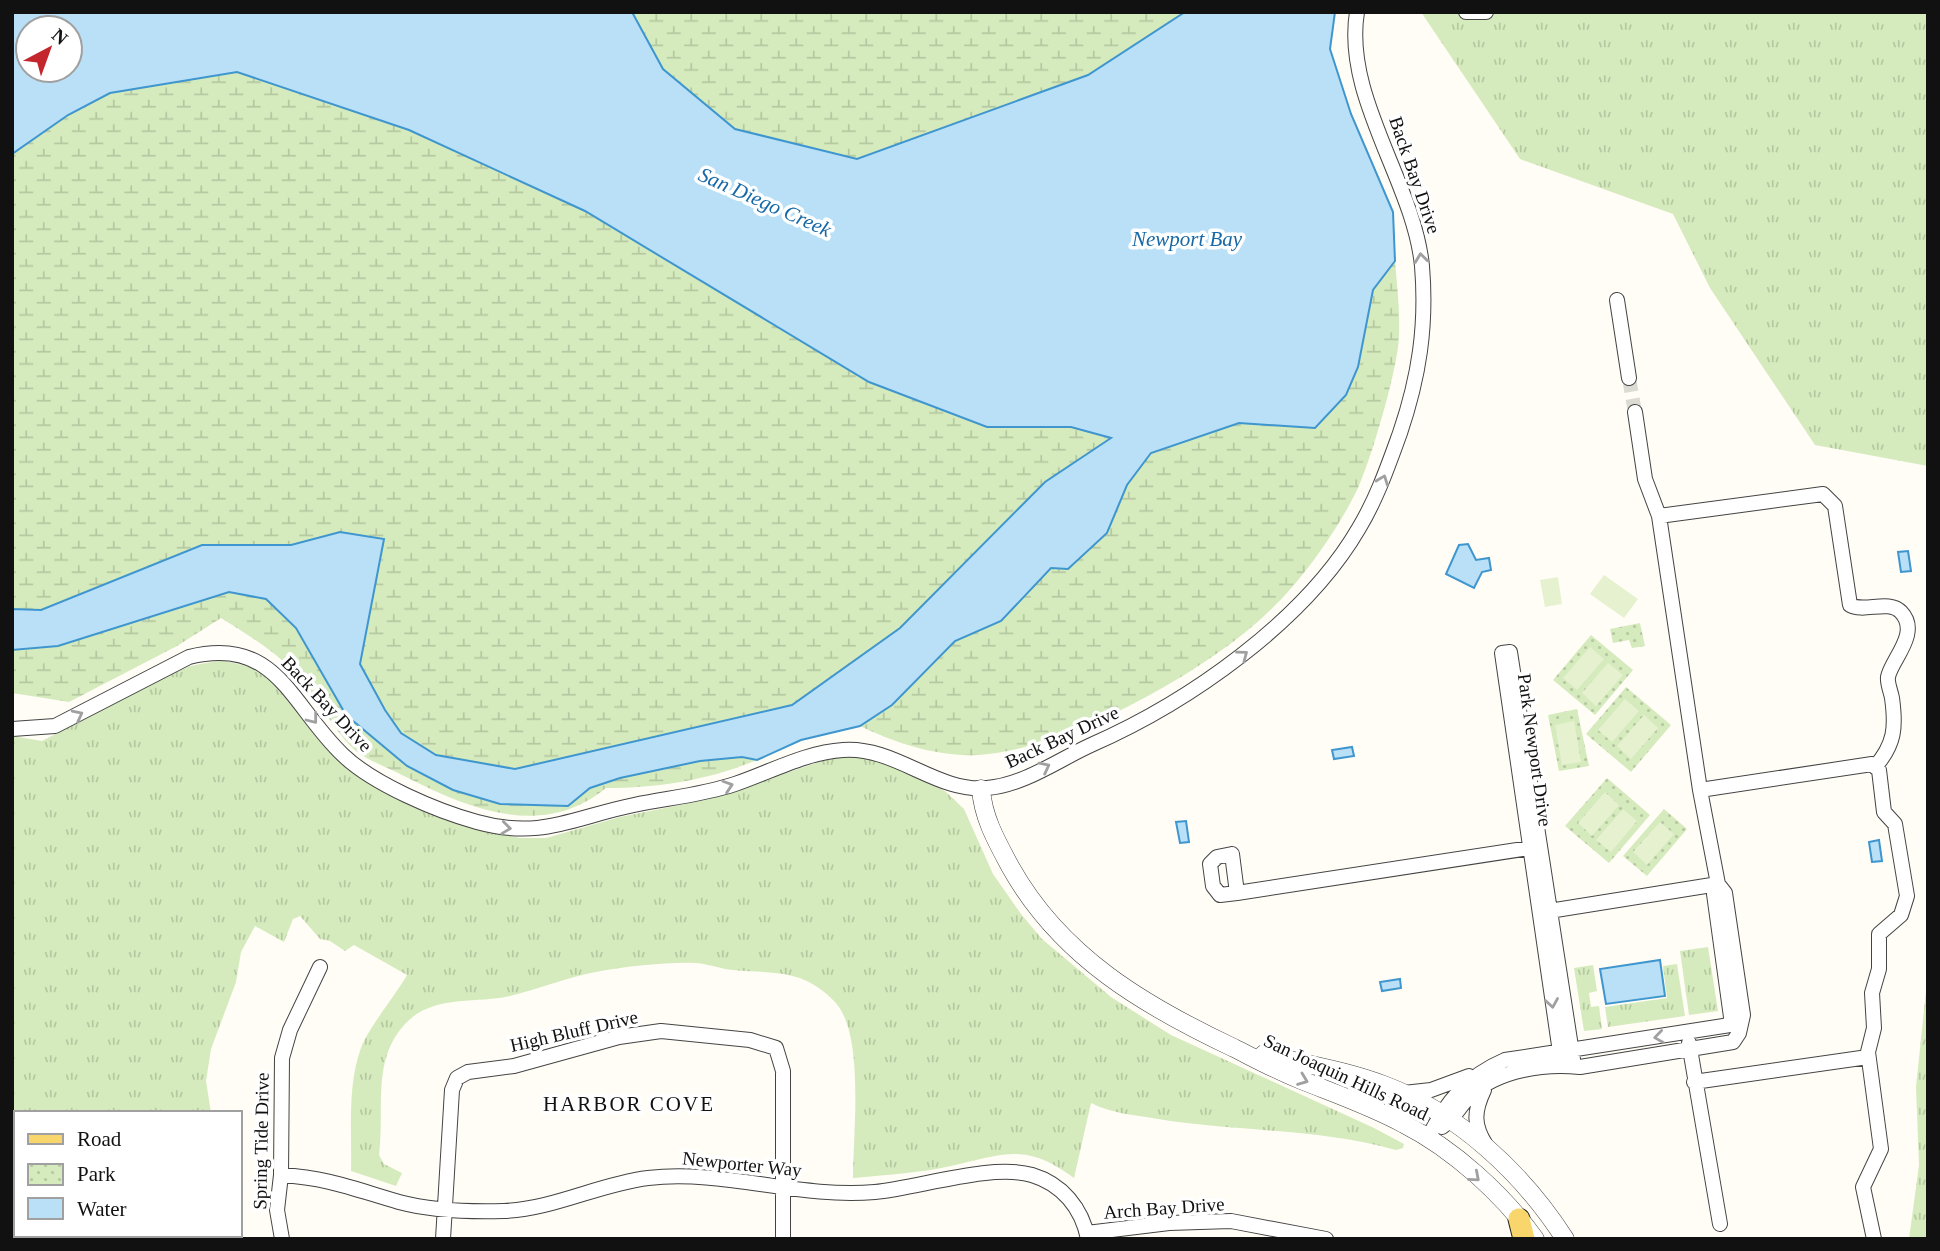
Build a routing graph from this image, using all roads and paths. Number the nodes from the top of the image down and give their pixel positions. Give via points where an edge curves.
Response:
1 (1357, 12) edge
2 (1466, 12) edge
3 (1486, 12) edge
4 (1617, 300) dead end
5 (1629, 378) tunnel mouth
6 (1635, 412) tunnel mouth
7 (1659, 516) junction
8 (12, 729) edge
9 (1875, 767) junction
10 (981, 789) junction
11 (1700, 790) junction
12 (1535, 847) junction
13 (1718, 884) junction
14 (1237, 893) dead end
15 (1544, 911) junction
16 (320, 967) dead end
17 (1735, 1029) junction
18 (1688, 1033) junction
19 (1226, 1045) junction
20 (1690, 1050) junction
21 (1868, 1057) junction
22 (1567, 1058) junction
23 (1474, 1076) junction
24 (1694, 1082) junction
25 (1486, 1085) junction
26 (1401, 1093) junction
27 (1446, 1116) junction
28 (1428, 1138) junction
29 (1488, 1148) junction
30 (281, 1175) junction
31 (783, 1187) junction
32 (446, 1210) junction
33 (1720, 1224) dead end
34 (1521, 1229) edge
35 (1087, 1236) edge
36 (282, 1239) edge
37 (443, 1239) edge
38 (783, 1239) edge
39 (1326, 1239) edge
40 (1535, 1239) edge
41 (1565, 1239) edge
42 (1874, 1239) edge

10 -> 1 street, Back Bay Drive via 1022,779 1118,734 1247,652 1338,560 1373,503 1419,373 1423,287 1417,237 1364,86
2 - 3 street
4 - 5 street
6 - 7 street via 1645,479
7 - 9 street via 1822,494 1835,506 1850,605 1857,609 1893,607 1905,620 1906,643 1888,677 1896,730
7 - 11 street
8 -> 10 street, Back Bay Drive via 55,726 177,662 225,653 249,657 270,668 334,746 361,769 452,813 493,826 556,827 613,809 709,792 841,750 887,755 950,782
9 - 11 street
9 - 21 street via 1884,812 1895,824 1907,895 1905,910 1883,928 1877,941 1880,962 1872,993 1874,1028
10 - 19 street, San Joaquin Hills Road via 982,808 1003,852 1048,920 1140,1000
11 - 13 street
12 - 12 street, Park Newport Drive via 1510,652 1502,653
12 - 14 street, Park Newport Drive
12 - 15 street, Park Newport Drive
13 - 15 street
13 - 17 street via 1714,894
15 - 22 street, Park Newport Drive
16 - 30 street, Spring Tide Drive via 282,1058
17 - 18 street
17 - 20 street via 1727,1045
18 - 20 street
18 -> 22 street
19 - 26 street, San Joaquin Hills Road via 1335,1070
19 -> 28 street, San Joaquin Hills Road
20 - 22 street
20 - 24 street
21 - 24 street
21 - 42 street via 1881,1149 1863,1187
22 - 23 street via 1505,1060
22 - 25 street
23 - 26 street via 1431,1090
23 - 27 street
24 - 33 street
25 - 27 street
25 - 29 street via 1476,1103 1475,1118
26 - 27 street, San Joaquin Hills Road
27 - 28 street
27 - 29 street, San Joaquin Hills Road
28 -> 34 street, San Joaquin Hills Road via 1480,1181
29 - 41 street, San Joaquin Hills Road via 1521,1181
30 - 32 street, Newporter Way via 327,1179 400,1202
30 - 36 street, Spring Tide Drive via 277,1210
31 - 32 street, Newporter Way via 672,1175 528,1208
31 - 32 street, High Bluff Drive via 783,1071 776,1048 750,1040 660,1031 457,1078 452,1090
31 - 35 street, Newporter Way via 874,1192 1021,1172 1063,1192
31 - 38 street
32 - 37 street
34 - 40 street, San Joaquin Hills Road
35 - 39 street, Arch Bay Drive via 1169,1223 1231,1221

